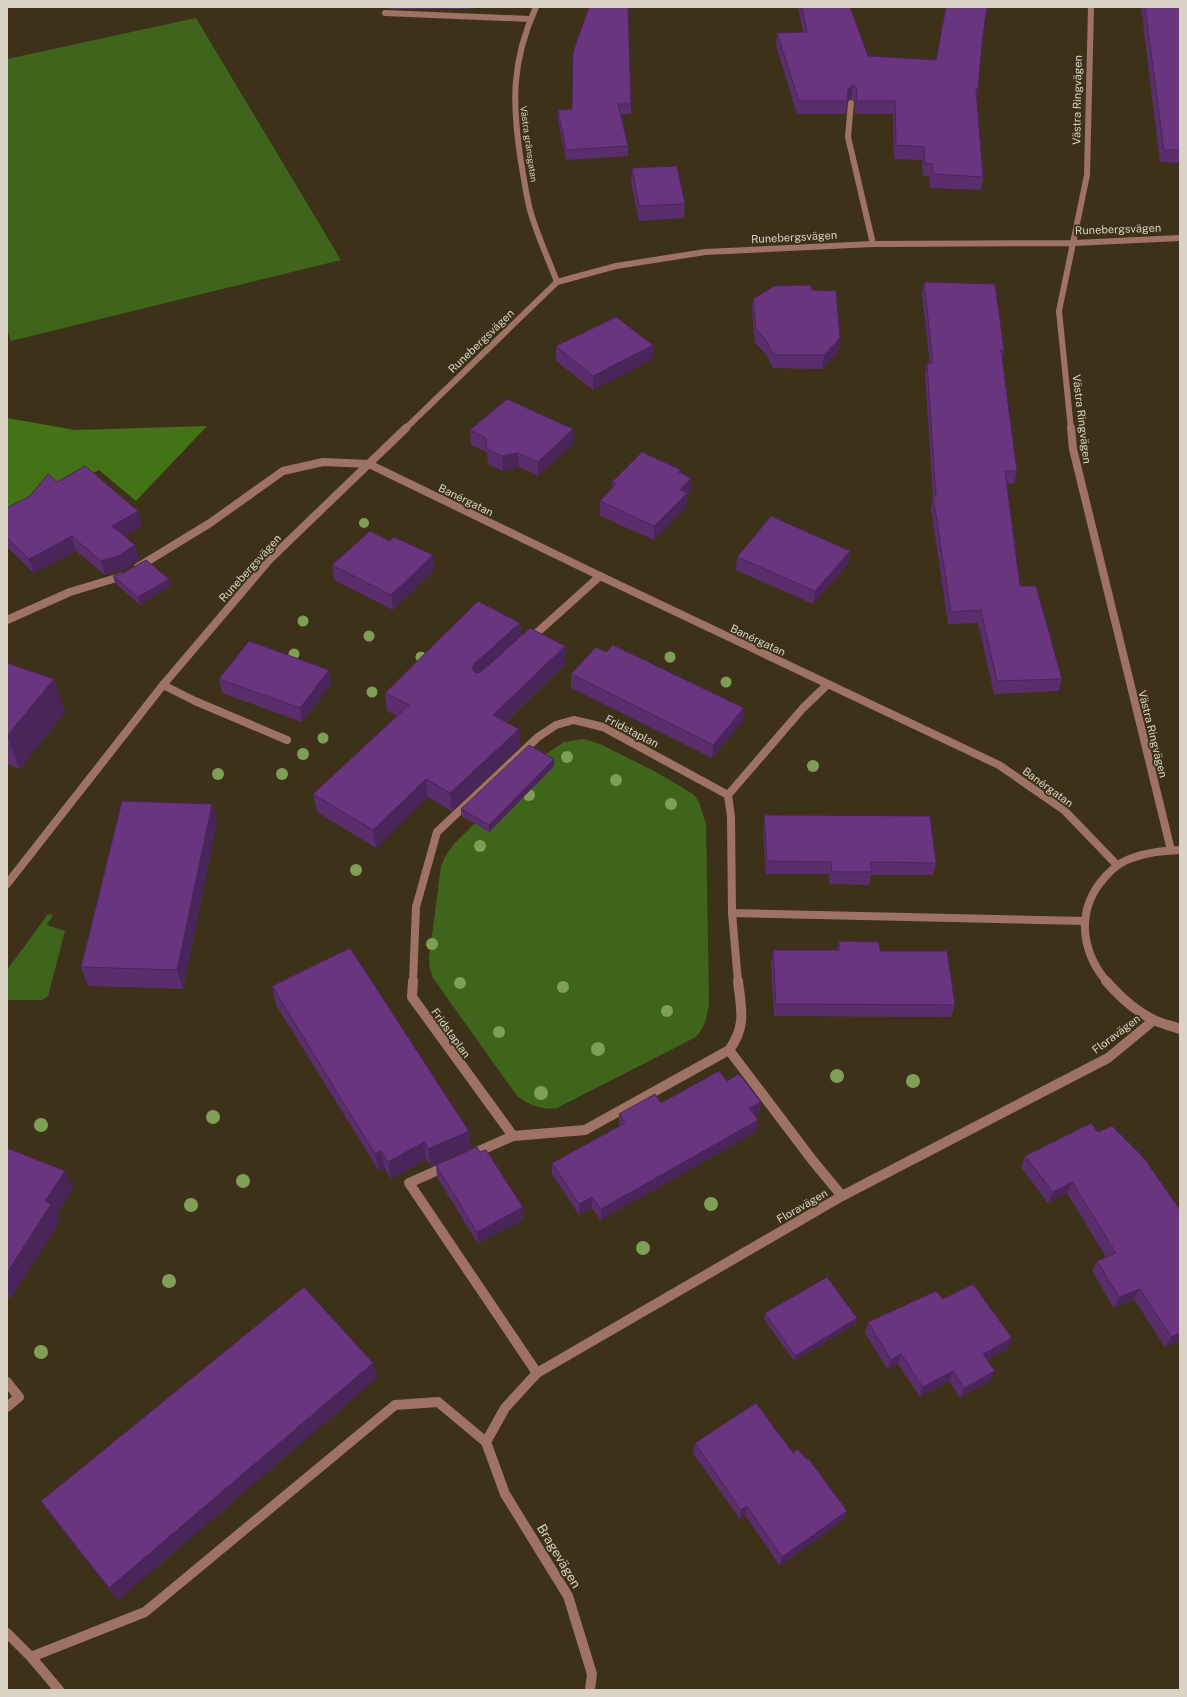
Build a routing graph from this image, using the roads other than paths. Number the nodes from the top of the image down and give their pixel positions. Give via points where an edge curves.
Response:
1 (536, 7) edge
2 (1091, 7) edge
3 (385, 13) dead end
4 (530, 19) junction
5 (851, 103) edge
6 (1180, 238) edge
7 (1074, 242) junction
8 (873, 244) junction
9 (557, 282) junction
10 (369, 464) junction
11 (600, 576) junction
12 (7, 620) edge
13 (525, 644) edge
14 (163, 685) junction
15 (827, 685) junction
16 (287, 740) dead end
17 (728, 795) junction
18 (1171, 850) junction
19 (1180, 850) edge
20 (1117, 865) junction
21 (7, 884) edge
22 (732, 913) junction
23 (1084, 921) junction
24 (1154, 1020) junction
25 (1180, 1029) edge
26 (729, 1050) junction
27 (513, 1136) junction
28 (842, 1196) junction
29 (537, 1373) junction
30 (7, 1382) edge
31 (7, 1407) edge
32 (486, 1442) junction
33 (7, 1633) edge
34 (31, 1657) junction
35 (59, 1690) edge
36 (590, 1690) edge

1 - 4 street, Västra gränsgatan
2 - 7 street, Västra Ringvägen via 1086,175
3 - 4 street
4 - 9 street, Västra gränsgatan via 514,83 514,115 531,216
5 - 8 street via 848,137
6 - 7 street, Runebergsvägen
7 - 8 street, Runebergsvägen
7 - 18 street, Västra Ringvägen via 1059,311 1073,449
8 - 9 street, Runebergsvägen via 705,252 616,266
9 - 10 street, Runebergsvägen
10 - 11 street, Banérgatan
10 - 12 street via 323,462 283,471 210,523 124,576 70,592
10 - 14 street, Runebergsvägen via 270,559
11 - 13 street
11 - 15 street, Banérgatan
14 - 16 street
14 - 21 street, Runebergsvägen
15 - 17 street via 803,708
15 - 20 street, Banérgatan via 999,765 1064,810
17 - 22 street via 731,817
17 - 27 street, Fridstaplan via 603,727 574,720 556,725 538,737 438,832 416,908 412,997
18 - 19 street
18 - 20 street via 1142,854
20 - 23 street via 1100,880 1088,899
22 - 23 street
22 - 26 street via 742,1021 738,1039
23 - 24 street via 1088,948 1101,976 1124,1000
24 - 25 street
24 - 28 street, Floravägen via 1108,1058
26 - 27 street via 585,1130
26 - 28 street
27 - 29 street via 409,1183
28 - 29 street, Floravägen
29 - 32 street, Floravägen via 505,1408
30 - 31 street via 19,1397
32 - 34 street via 438,1402 395,1405 145,1612
32 - 36 street, Bragevägen via 505,1494 568,1596 592,1674
33 - 34 street
34 - 35 street

